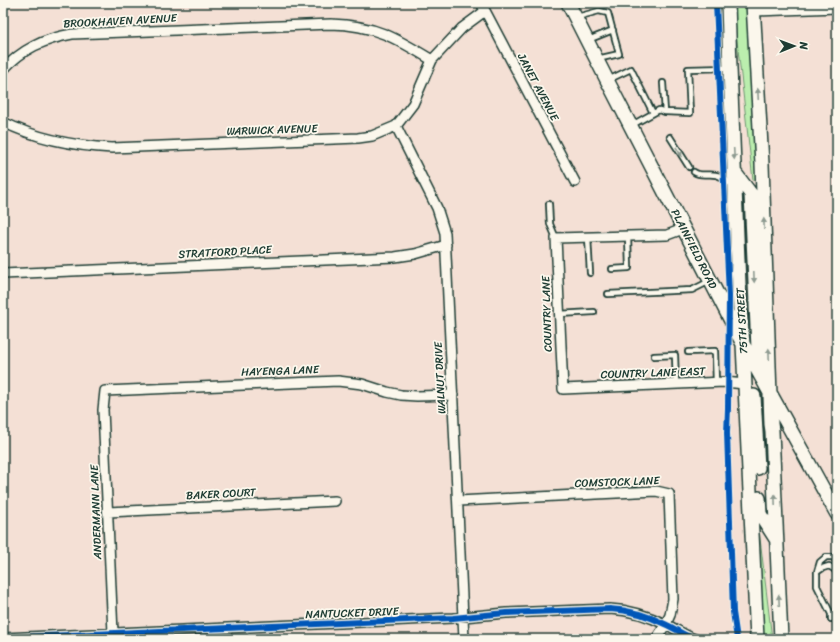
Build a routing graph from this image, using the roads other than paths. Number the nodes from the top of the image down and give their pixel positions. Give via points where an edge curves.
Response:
1 (568, 3) edge
2 (728, 3) edge
3 (483, 7) edge
4 (753, 7) edge
5 (837, 8) edge
6 (575, 18) junction
7 (613, 30) junction
8 (586, 40) junction
9 (596, 59) junction
10 (432, 60) junction
11 (730, 68) junction
12 (3, 70) edge
13 (607, 80) junction
14 (664, 83) dead end
15 (664, 112) junction
16 (653, 113) junction
17 (3, 122) edge
18 (396, 126) junction
19 (630, 126) junction
20 (670, 136) dead end
21 (689, 167) dead end
22 (694, 172) dead end
23 (735, 173) junction
24 (575, 182) dead end
25 (735, 187) junction
26 (549, 204) dead end
27 (683, 229) junction
28 (628, 236) junction
29 (588, 237) junction
30 (556, 238) junction
31 (446, 245) junction
32 (612, 269) dead end
33 (590, 273) dead end
34 (3, 274) edge
35 (710, 281) junction
36 (608, 294) dead end
37 (594, 312) dead end
38 (559, 314) junction
39 (743, 344) junction
40 (688, 352) dead end
41 (654, 356) dead end
42 (756, 368) junction
43 (716, 382) junction
44 (676, 384) junction
45 (745, 384) junction
46 (563, 389) joint
47 (106, 391) joint
48 (770, 393) junction
49 (453, 395) junction
50 (335, 501) dead end
51 (458, 501) junction
52 (108, 512) junction
53 (837, 514) edge
54 (776, 539) junction
55 (837, 562) edge
56 (817, 572) junction
57 (837, 572) edge
58 (463, 618) junction
59 (831, 619) dead end
60 (666, 624) junction
61 (113, 633) junction
62 (168, 635) edge
63 (3, 638) edge
64 (464, 639) edge
65 (656, 639) edge
66 (695, 639) edge
67 (757, 639) edge
68 (781, 639) edge

1 - 6 main road, PLAINFIELD ROAD
2 - 11 main road, 75TH STREET
3 - 10 street, WARWICK AVENUE
3 - 24 street, JANET AVENUE
4 - 5 street
48 -> 4 main road via 762,164
6 - 7 lane via 599,11 608,13
6 - 8 main road, PLAINFIELD ROAD
7 - 8 lane
7 - 9 lane via 618,54
8 - 9 main road, PLAINFIELD ROAD
9 - 13 main road, PLAINFIELD ROAD
10 - 12 street, BROOKHAVEN AVENUE via 382,32 352,25 331,24 72,34 43,41 9,63
10 - 18 street, WARWICK AVENUE via 413,104
11 - 15 lane via 688,69 690,113
11 -> 23 main road, 75TH STREET
13 - 16 lane via 631,69
13 - 19 main road, PLAINFIELD ROAD
14 - 15 lane
15 - 16 lane via 659,110
16 - 19 lane
17 - 18 street, WARWICK AVENUE via 51,140 112,148 358,138 372,136
18 - 31 street, WALNUT DRIVE via 437,208
19 - 27 main road, PLAINFIELD ROAD
20 -> 21 lane
22 - 25 lane via 699,175 715,174
23 - 25 main road, 75TH STREET
23 -> 42 main road via 751,194
25 - 39 main road, 75TH STREET
26 - 30 lane via 550,224
27 - 28 street via 666,235
27 - 35 main road, PLAINFIELD ROAD
28 - 29 street
28 - 32 lane via 629,268
29 - 30 street
29 - 33 lane
30 - 38 street, COUNTRY LANE
31 - 34 street, STRATFORD PLACE via 395,257
31 - 49 street, WALNUT DRIVE
35 - 36 lane via 692,290
35 - 39 main road, PLAINFIELD ROAD
37 - 38 lane
38 - 46 street, COUNTRY LANE
39 - 42 main road, PLAINFIELD ROAD
39 - 45 main road, 75TH STREET
40 - 43 lane via 715,351
41 - 44 lane via 675,355
42 - 48 main road, PLAINFIELD ROAD
42 - 54 main road via 754,398 760,514
43 - 44 street, COUNTRY LANE EAST
43 - 45 street, COUNTRY LANE EAST
44 - 46 street, COUNTRY LANE EAST
45 - 67 main road, 75TH STREET
47 - 49 street, HAYENGA LANE via 338,381 362,384 401,395
47 - 52 street, ANDERMANN LANE via 103,410
48 - 53 main road, PLAINFIELD ROAD
54 -> 48 main road
49 - 51 street, WALNUT DRIVE
50 - 52 street, BAKER COURT
51 - 58 street, WALNUT DRIVE
51 - 60 street, COMSTOCK LANE via 656,491 669,494 673,594 670,616
52 - 61 street, ANDERMANN LANE
68 -> 54 main road
55 - 56 lane via 826,557 820,562
56 - 57 lane via 829,566
56 - 59 lane via 818,586
58 - 60 street, NANTUCKET DRIVE via 506,613 610,609 635,612
58 - 62 street, NANTUCKET DRIVE
58 - 64 street, WALNUT DRIVE
60 - 65 street
60 - 66 street, NANTUCKET DRIVE
61 - 62 street, NANTUCKET DRIVE
61 - 63 street, NANTUCKET DRIVE

